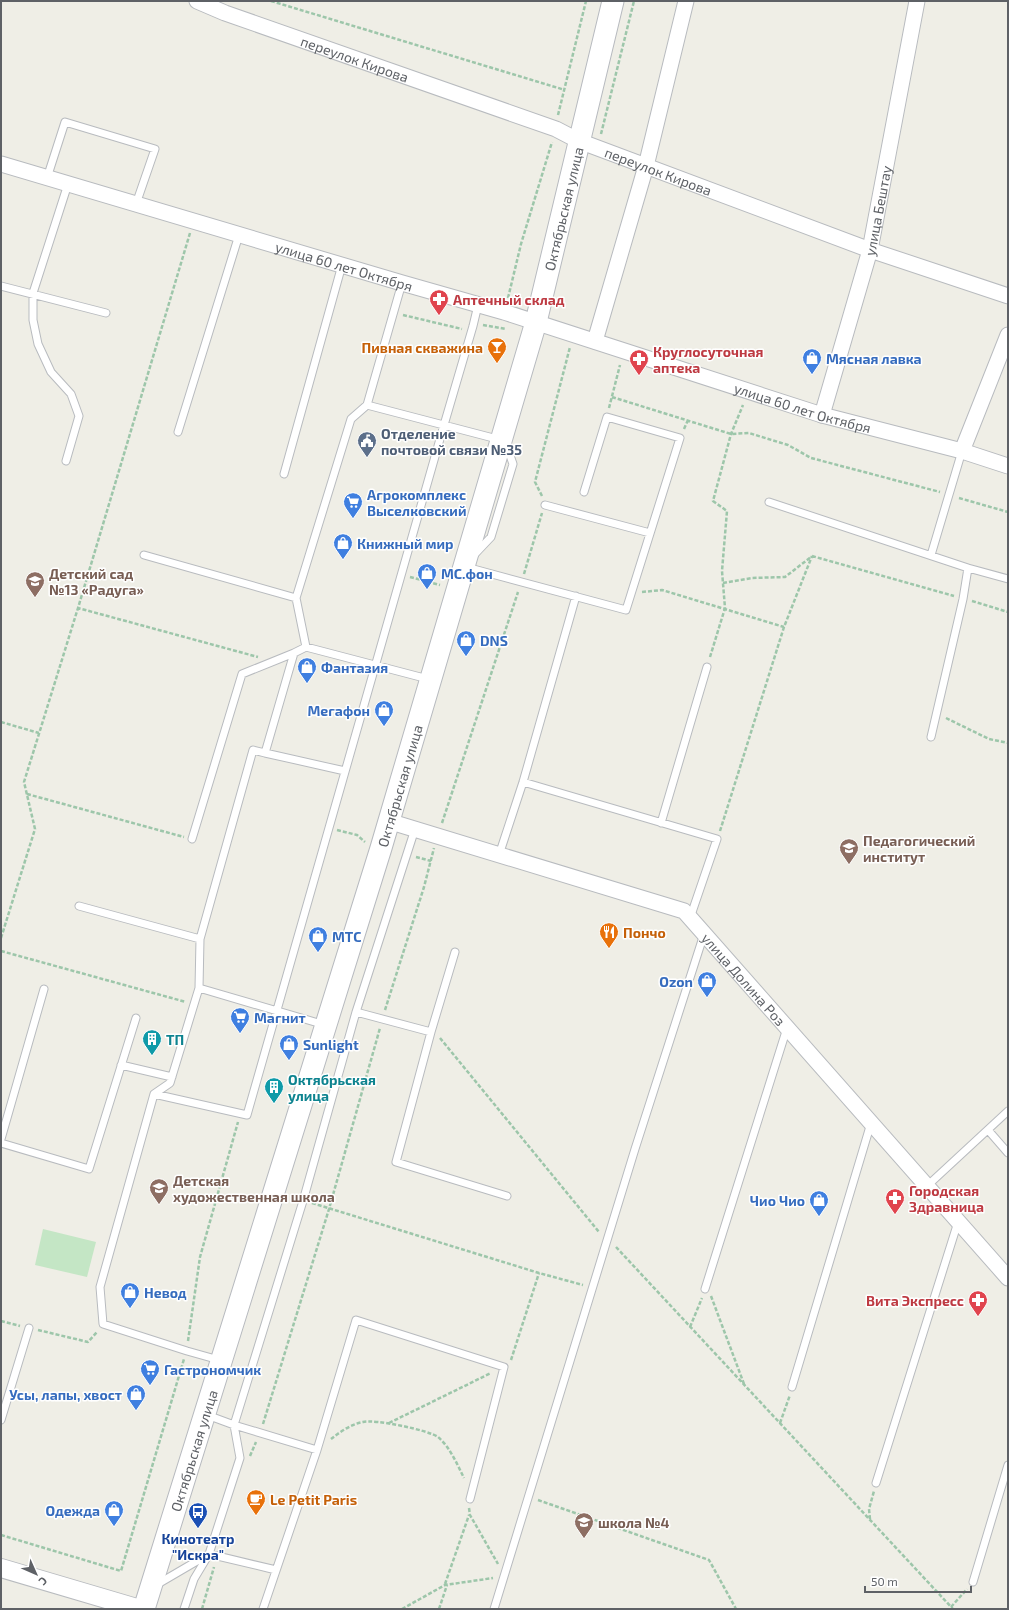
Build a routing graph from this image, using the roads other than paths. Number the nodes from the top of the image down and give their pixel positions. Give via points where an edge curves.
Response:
1 (197, 1) edge
2 (613, 1) edge
3 (686, 1) edge
4 (917, 1) edge
5 (588, 144) junction
6 (1, 164) edge
7 (646, 166) junction
8 (46, 178) junction
9 (68, 184) junction
10 (136, 204) junction
11 (239, 235) junction
12 (870, 250) junction
13 (342, 265) junction
14 (402, 283) junction
15 (1, 286) edge
16 (33, 293) junction
17 (1008, 296) edge
18 (478, 305) junction
19 (106, 313) dead end
20 (536, 322) junction
21 (1008, 335) edge
22 (595, 341) junction
23 (367, 404) junction
24 (822, 415) junction
25 (444, 425) junction
26 (178, 432) dead end
27 (502, 437) junction
28 (962, 451) junction
29 (66, 461) dead end
30 (1008, 466) edge
31 (284, 474) dead end
32 (584, 492) dead end
33 (769, 502) dead end
34 (545, 505) road end
35 (650, 532) junction
36 (144, 555) dead end
37 (931, 555) junction
38 (464, 566) junction
39 (968, 568) junction
40 (1008, 579) edge
41 (576, 596) junction
42 (296, 598) junction
43 (306, 647) junction
44 (294, 653) junction
45 (375, 666) junction
46 (707, 667) road end
47 (430, 680) junction
48 (931, 737) dead end
49 (265, 753) junction
50 (345, 771) junction
51 (523, 782) junction
52 (388, 821) junction
53 (661, 823) junction
54 (415, 829) junction
55 (192, 839) road end
56 (499, 855) junction
57 (79, 906) dead end
58 (690, 918) junction
59 (704, 934) junction
60 (200, 939) junction
61 (455, 952) dead end
62 (199, 988) junction
63 (44, 989) dead end
64 (277, 1011) junction
65 (356, 1012) junction
66 (136, 1018) dead end
67 (325, 1025) junction
68 (787, 1028) junction
69 (431, 1032) junction
70 (121, 1065) junction
71 (172, 1077) junction
72 (154, 1094) junction
73 (1008, 1111) edge
74 (871, 1123) junction
75 (988, 1130) junction
76 (1, 1139) edge
77 (1, 1143) edge
78 (1008, 1153) edge
79 (927, 1186) junction
80 (507, 1196) dead end
81 (958, 1221) junction
82 (1008, 1278) edge
83 (705, 1288) road end
84 (29, 1328) road end
85 (221, 1360) junction
86 (792, 1387) road end
87 (205, 1414) junction
88 (1, 1420) edge
89 (234, 1425) junction
90 (317, 1450) junction
91 (1008, 1465) edge
92 (876, 1483) road end
93 (470, 1499) road end
94 (209, 1554) junction
95 (1, 1568) edge
96 (276, 1570) junction
97 (973, 1582) road end
98 (151, 1588) junction
99 (140, 1609) edge
100 (144, 1609) edge
101 (184, 1609) edge
102 (263, 1609) edge
103 (494, 1609) edge

1 - 5 street, переулок Кирова via 556,129
2 - 5 main road, Октябрьская улица
3 - 7 street
4 - 12 street, улица Бештау
5 - 7 street, переулок Кирова
5 - 20 main road, Октябрьская улица
6 - 8 street, улица 60 лет Октября
7 - 12 street, переулок Кирова
7 - 22 street
8 - 9 street, улица 60 лет Октября
8 - 10 lane via 65,122 72,124 155,149
9 - 10 street, улица 60 лет Октября
9 - 16 lane
10 - 11 street, улица 60 лет Октября
11 - 13 street, улица 60 лет Октября
11 - 26 lane
12 - 17 street, переулок Кирова
12 - 24 street, улица Бештау
13 - 14 street, улица 60 лет Октября
13 - 31 lane
14 - 18 street, улица 60 лет Октября
14 - 23 lane
15 - 16 lane
16 - 19 lane
16 - 29 lane via 33,320 38,344 51,372 71,394 79,416
18 - 20 street, улица 60 лет Октября
18 - 25 lane
20 - 22 street, улица 60 лет Октября
20 - 27 main road, Октябрьская улица
21 - 28 street
22 - 24 street, улица 60 лет Октября
23 - 25 lane
23 - 42 lane via 350,419
24 - 28 street, улица 60 лет Октября
25 - 27 lane
25 - 45 lane
27 - 38 main road, Октябрьская улица
28 - 30 street, улица 60 лет Октября
28 - 37 lane
32 - 35 lane via 607,417 680,438
33 - 37 lane
34 - 35 lane
35 - 41 lane via 626,610
36 - 42 lane
37 - 39 lane
38 - 41 lane
38 - 47 main road, Октябрьская улица
39 - 40 lane
39 - 48 lane
41 - 51 lane
42 - 43 lane
43 - 44 lane
43 - 45 lane
44 - 49 lane
44 - 55 lane via 242,674
45 - 47 lane
45 - 50 lane
46 - 53 lane
47 - 52 main road, Октябрьская улица
49 - 50 lane
49 - 60 lane via 253,750
50 - 64 lane
51 - 53 lane
51 - 56 lane
52 - 54 street, улица Долина Роз
52 - 67 main road, Октябрьская улица
53 - 58 lane via 717,839
54 - 56 street, улица Долина Роз
54 - 65 lane
56 - 58 street, улица Долина Роз via 684,911
57 - 60 lane
58 - 59 street, улица Долина Роз
59 - 68 street, улица Долина Роз
59 - 103 lane
60 - 62 lane
61 - 69 lane
62 - 64 lane
62 - 71 lane
63 - 76 lane
64 - 67 lane
64 - 72 lane via 247,1115
65 - 69 lane
65 - 89 lane
66 - 70 lane
67 - 85 main road, Октябрьская улица
68 - 74 street, улица Долина Роз
68 - 83 lane
69 - 80 lane via 396,1162
70 - 71 lane
70 - 77 lane via 89,1169
71 - 72 lane via 170,1083
72 - 85 lane via 100,1286 103,1324
73 - 75 lane
74 - 79 street, улица Долина Роз
74 - 86 lane
75 - 78 lane
75 - 79 lane
79 - 81 street, улица Долина Роз
81 - 82 street, улица Долина Роз
81 - 92 lane
84 - 88 lane
85 - 87 main road, Октябрьская улица
87 - 89 lane
87 - 98 main road, Октябрьская улица
89 - 90 lane
89 - 94 lane via 240,1458
90 - 93 lane via 356,1320 504,1367
90 - 96 lane
91 - 97 lane
94 - 96 lane
94 - 98 lane
94 - 101 lane via 194,1579
95 - 99 street
96 - 102 lane
98 - 100 main road, Октябрьская улица

